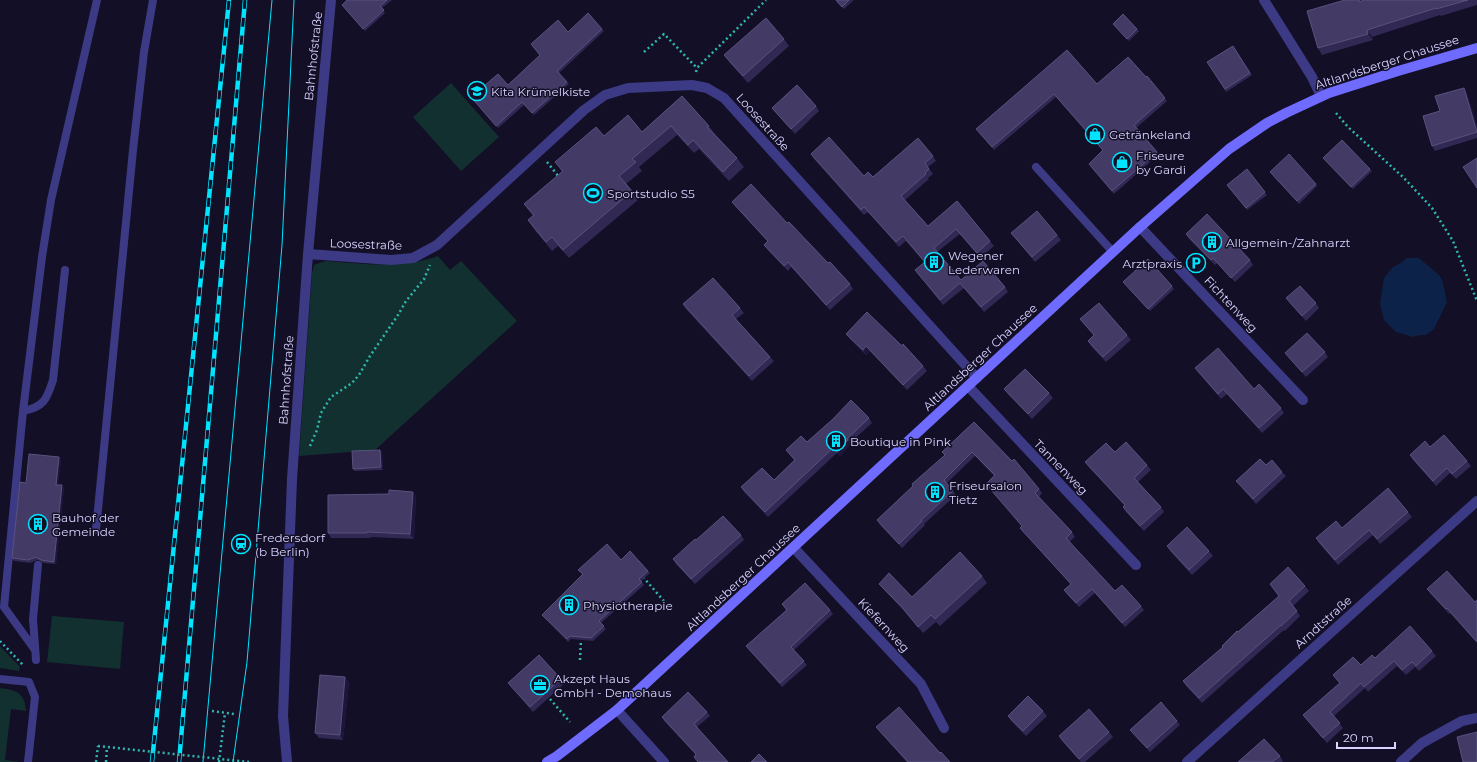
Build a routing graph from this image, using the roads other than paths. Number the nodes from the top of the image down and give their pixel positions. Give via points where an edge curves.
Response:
1 (98, 0) edge
2 (153, 0) edge
3 (331, 0) edge
4 (1264, 0) edge
5 (1477, 48) edge
6 (1321, 96) junction
7 (1036, 167) dead end
8 (1140, 227) junction
9 (1113, 252) junction
10 (308, 254) junction
11 (65, 270) dead end
12 (977, 378) junction
13 (968, 386) junction
14 (1303, 400) dead end
15 (23, 411) junction
16 (1477, 501) edge
17 (96, 530) dead end
18 (794, 548) junction
19 (38, 565) edge
20 (1136, 565) dead end
21 (35, 650) junction
22 (36, 660) dead end
23 (0, 679) edge
24 (617, 710) junction
25 (1477, 718) edge
26 (944, 728) dead end
27 (28, 762) edge
28 (287, 762) edge
29 (547, 762) edge
30 (664, 762) edge
31 (1186, 762) edge
32 (1401, 762) edge

1 - 15 lane via 51,200
2 - 17 lane via 144,52 134,142
3 - 10 street, Bahnhofstraße
4 - 6 street via 1312,76
5 - 6 main road, Altlandsberger Chaussee
6 - 8 main road, Altlandsberger Chaussee via 1267,123 1229,149
7 - 9 lane
8 - 9 main road, Altlandsberger Chaussee
8 - 14 street, Fichtenweg
9 - 12 main road, Altlandsberger Chaussee
10 - 12 street, Loosestraße via 392,260 413,258 437,245 584,110 605,96 635,87 692,85 707,88 724,98
10 - 28 street, Bahnhofstraße via 293,455 283,716
11 - 15 lane via 53,380 49,394 43,404
12 - 13 main road, Altlandsberger Chaussee
13 - 18 main road, Altlandsberger Chaussee
13 - 20 street, Tannenweg
15 - 21 lane via 4,607
16 - 31 street, Arndtstraße
18 - 24 main road, Altlandsberger Chaussee
18 - 26 street, Kiefernweg via 921,684
19 - 21 lane via 33,619
21 - 22 lane
23 - 27 lane via 29,682 35,697
24 - 29 main road, Altlandsberger Chaussee
24 - 30 street
25 - 32 street via 1462,721 1422,742

